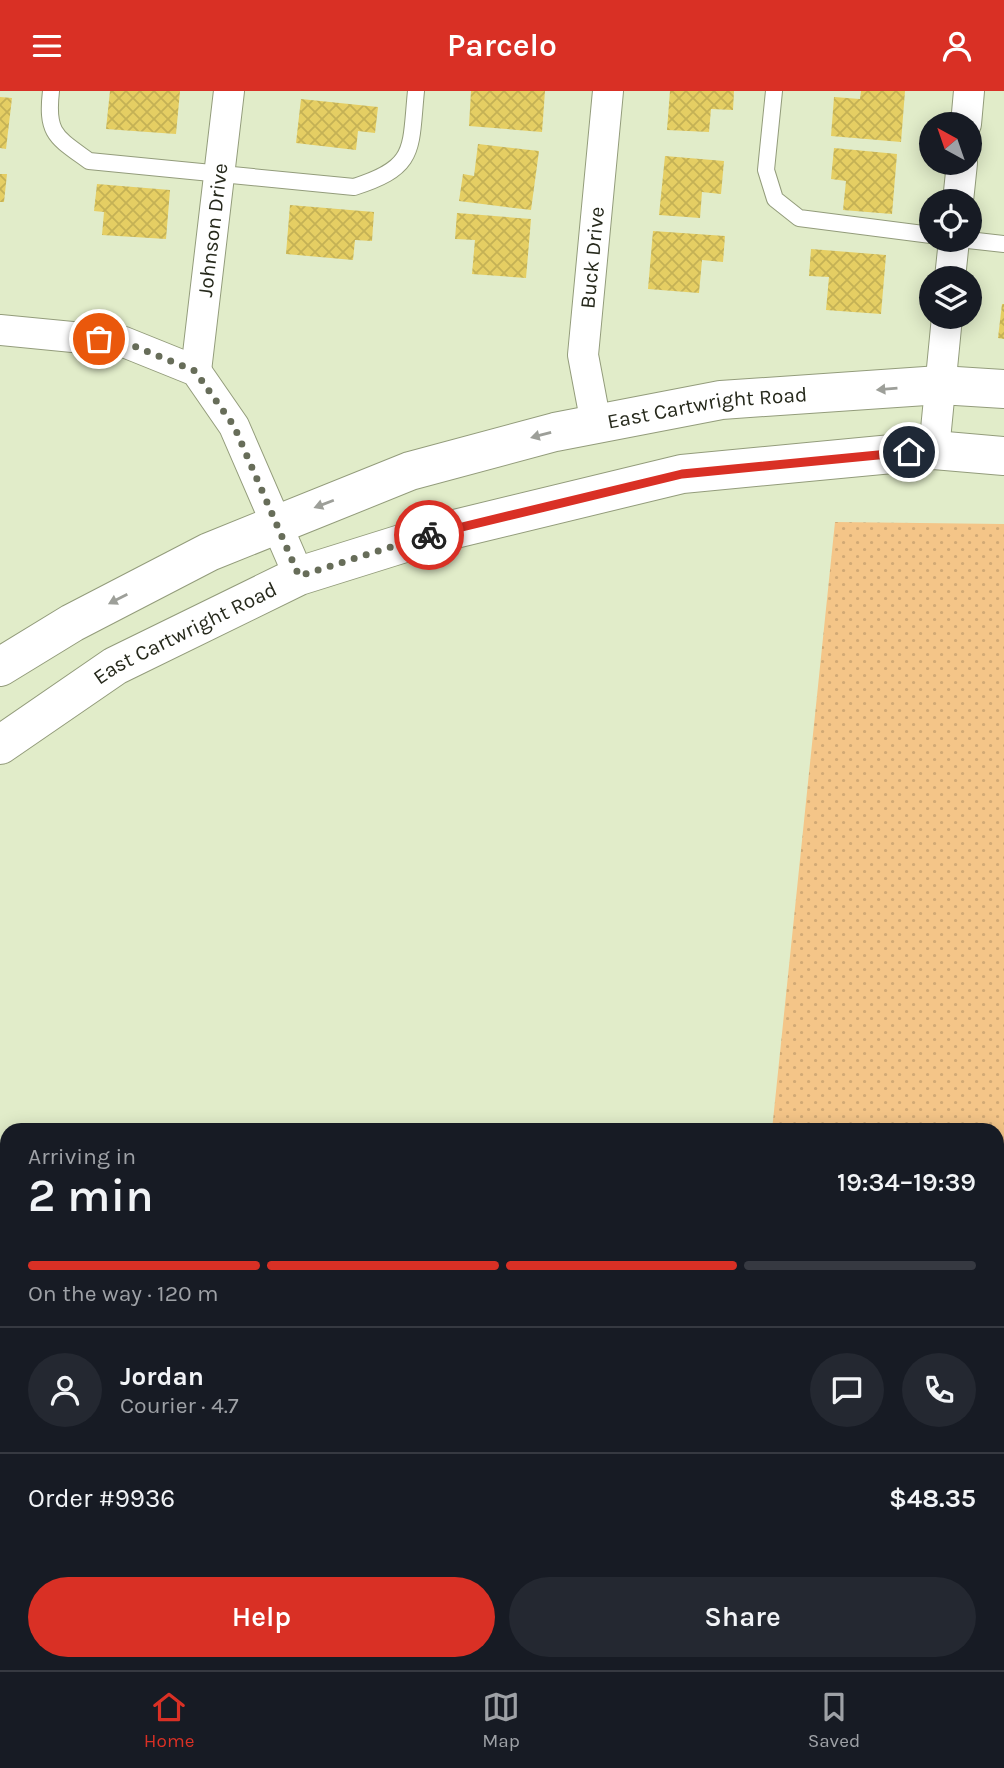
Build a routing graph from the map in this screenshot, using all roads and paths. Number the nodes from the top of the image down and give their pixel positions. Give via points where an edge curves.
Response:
1 (51, 91) edge
2 (229, 91) edge
3 (416, 91) edge
4 (608, 91) edge
5 (774, 91) edge
6 (969, 91) edge
7 (967, 112) edge
8 (219, 174) junction
9 (919, 233) edge
10 (982, 242) edge
11 (1004, 244) edge
12 (946, 329) edge
13 (0, 330) edge
14 (195, 371) junction
15 (940, 384) junction
16 (1004, 389) edge
17 (596, 424) junction
18 (934, 450) junction
19 (1004, 456) edge
20 (276, 523) junction
21 (299, 576) junction
22 (0, 667) edge
23 (0, 745) edge

1 - 8 lane via 48,117 60,140 89,161
2 - 8 street, Johnson Drive
3 - 8 lane via 410,149 395,170 375,180 354,187
4 - 17 street, Buck Drive via 583,355
5 - 9 lane via 766,170 775,199 799,218
6 - 7 street
8 - 14 street, Johnson Drive
10 - 11 lane
12 - 15 street
13 - 14 street via 124,342
14 - 20 street via 234,426
15 - 16 main road, East Cartwright Road
15 -> 17 main road, East Cartwright Road via 721,400
15 - 18 street
17 -> 20 main road, East Cartwright Road via 410,471
18 - 19 main road, East Cartwright Road
18 - 21 main road, East Cartwright Road via 682,474 430,534
20 - 21 street
20 -> 22 main road, East Cartwright Road via 72,623
21 - 23 main road, East Cartwright Road via 115,666

